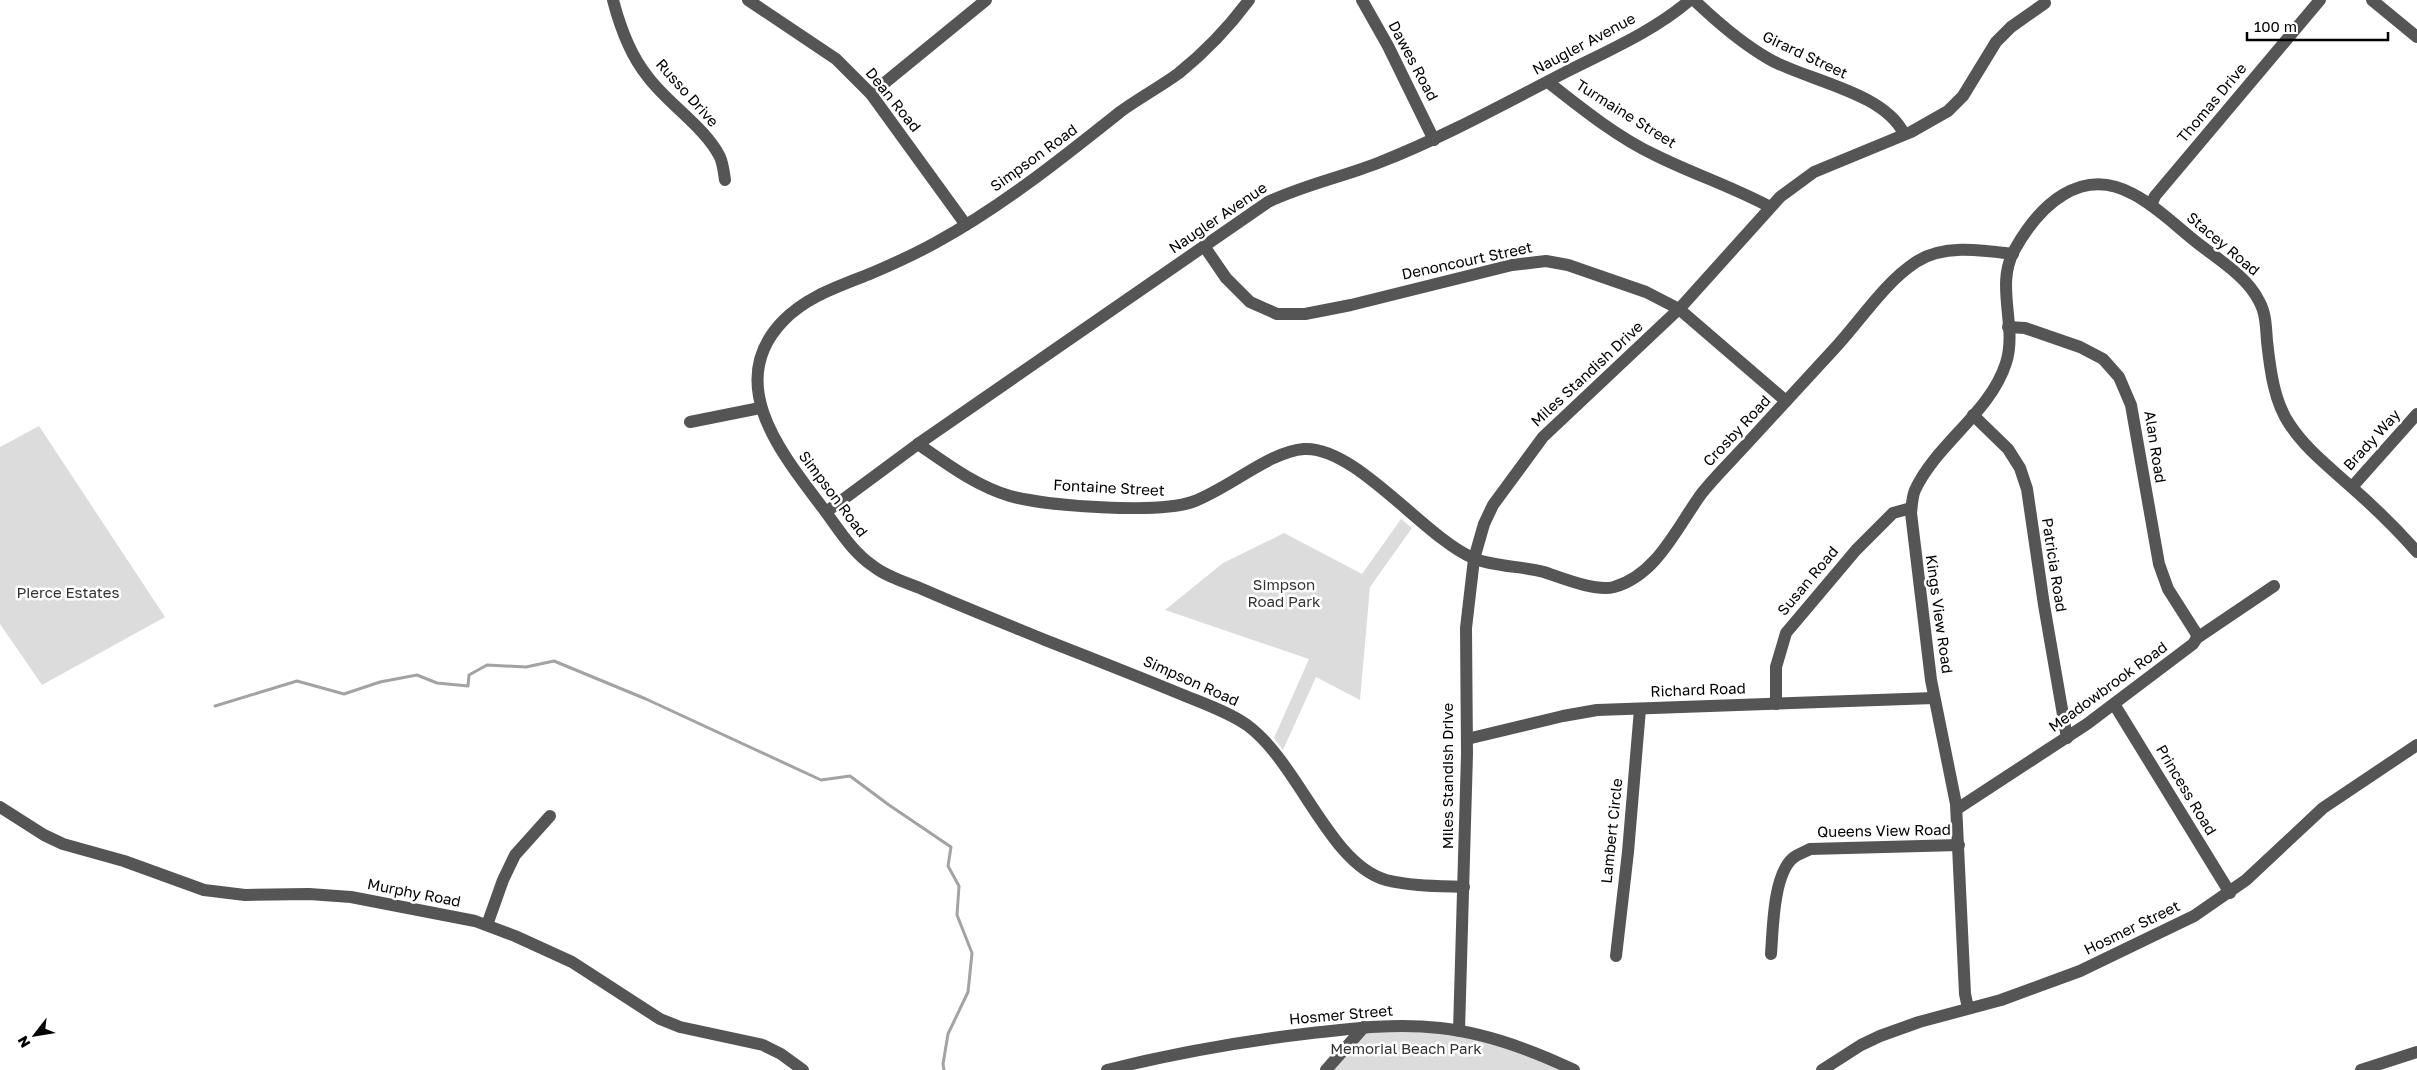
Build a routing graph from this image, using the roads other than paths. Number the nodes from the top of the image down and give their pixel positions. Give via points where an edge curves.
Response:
1 (613, 0) edge
2 (748, 0) edge
3 (986, 0) edge
4 (1249, 0) edge
5 (1690, 0) edge
6 (1694, 0) edge
7 (2320, 0) edge
8 (2372, 0) edge
9 (1365, 2) edge
10 (2045, 3) dead end
11 (2417, 37) edge
12 (1548, 82) junction
13 (871, 94) junction
14 (1904, 134) junction
15 (1434, 140) junction
16 (725, 180) dead end
17 (2151, 205) junction
18 (1770, 207) junction
19 (966, 225) junction
20 (1204, 246) junction
21 (2012, 254) junction
22 (1679, 309) junction
23 (2008, 326) junction
24 (1786, 401) junction
25 (760, 408) junction
26 (1973, 414) junction
27 (2417, 414) edge
28 (690, 422) dead end
29 (918, 444) junction
30 (2352, 487) junction
31 (1912, 508) junction
32 (826, 512) junction
33 (2417, 552) edge
34 (1474, 559) junction
35 (2274, 586) dead end
36 (2197, 638) junction
37 (1934, 698) junction
38 (1776, 704) junction
39 (2114, 704) junction
40 (1640, 709) junction
41 (2067, 738) junction
42 (1467, 739) junction
43 (2417, 745) edge
44 (0, 807) edge
45 (1956, 809) junction
46 (550, 816) dead end
47 (1959, 845) junction
48 (1464, 888) junction
49 (2230, 892) junction
50 (488, 926) junction
51 (1771, 954) dead end
52 (1616, 956) dead end
53 (1968, 1008) junction
54 (1364, 1027) junction
55 (1459, 1031) junction
56 (2417, 1052) edge
57 (1825, 1069) edge
58 (803, 1070) edge
59 (1107, 1070) edge
60 (1326, 1070) edge
61 (1574, 1070) edge
62 (2361, 1070) edge

1 - 16 street, Russo Drive via 619,23 636,60 648,78 721,158
2 - 13 street, Dean Road via 836,59
3 - 13 street
4 - 19 street, Simpson Road via 1222,32 1176,75
5 - 12 street, Naugler Avenue via 1641,32
6 - 14 street, Girard Street via 1738,40 1771,60 1876,104 1892,117
7 - 17 street, Thomas Drive via 2155,196
8 - 11 street
9 - 15 street, Dawes Road
10 - 14 street, Miles Standish Drive via 1996,42 1963,96 1948,111
12 - 15 street, Naugler Avenue
12 - 18 street, Turmaine Street via 1654,155
13 - 19 street, Dean Road
14 - 18 street, Miles Standish Drive via 1814,172 1796,183
15 - 20 street, Naugler Avenue via 1268,202
17 - 21 street, Stacey Road via 2112,185 2091,184 2070,190 2052,201
17 - 30 street, Stacey Road via 2256,295 2266,320 2279,404 2288,423 2315,455
18 - 22 street, Miles Standish Drive
19 - 25 street, Simpson Road via 903,260 818,295 784,320 770,336 762,354 757,375
20 - 22 street, Denoncourt Street via 1226,278 1250,302 1277,314 1305,314 1512,265 1546,261 1568,265 1646,292
20 - 29 street, Naugler Avenue
21 - 23 street, Kings View Road via 2007,270
21 - 24 street, Crosby Road via 1980,250 1942,251 1917,261 1884,290
22 - 24 street, Denoncourt Street
22 - 34 street, Miles Standish Drive via 1543,437 1493,505
23 - 26 street, Kings View Road via 2009,354 2002,374
23 - 36 street, Alan Road via 2025,328 2080,347 2103,359 2120,377 2132,405 2159,564 2168,589
24 - 34 street, Crosby Road via 1704,491 1660,554 1636,578 1610,588 1582,584 1538,570
25 - 28 street
25 - 32 street, Simpson Road via 783,454
26 - 31 street, Kings View Road via 1924,474 1914,492
26 - 41 street, Patricia Road via 2008,449 2020,468 2027,489
27 - 30 street, Brady Way
29 - 32 street, Naugler Avenue
29 - 34 street, Fontaine Street via 956,471 1011,496 1091,506 1168,508 1191,503 1216,492 1294,450 1310,449 1328,453 1362,474 1446,541
30 - 33 street, Stacey Road
31 - 37 street, Kings View Road via 1914,555
31 - 38 street, Susan Road via 1893,513 1824,586 1786,633 1776,667
32 - 48 street, Simpson Road via 859,555 894,578 1207,704 1245,724 1276,752 1335,840 1364,870 1390,880
34 - 42 street, Miles Standish Drive via 1466,628
35 - 36 street, Meadowbrook Road
36 - 39 street, Meadowbrook Road via 2160,671
37 - 38 street, Richard Road
37 - 45 street, Kings View Road
38 - 40 street, Richard Road
39 - 41 street, Meadowbrook Road
39 - 49 street, Princess Road
40 - 42 street, Richard Road via 1597,710
40 - 52 street, Lambert Circle
41 - 45 street, Meadowbrook Road
42 - 48 street, Miles Standish Drive
43 - 49 street, Hosmer Street via 2324,808
44 - 50 street, Murphy Road via 63,844 124,861 204,890 245,896 308,894 351,897 454,916
45 - 47 street, Kings View Road
46 - 50 street via 515,856 500,887
47 - 51 street, Queens View Road via 1810,849 1793,858 1783,871
47 - 53 street, Kings View Road
48 - 55 street, Miles Standish Drive
49 - 53 street, Hosmer Street via 2194,916 2100,963 2021,993
50 - 58 street, Murphy Road via 578,965 660,1019 687,1029 762,1045
53 - 57 street, Hosmer Street via 1880,1036
54 - 55 street, Hosmer Street via 1420,1026
54 - 59 street, Hosmer Street via 1181,1052
54 - 60 street
55 - 61 street, Hosmer Street via 1513,1045
56 - 62 street

